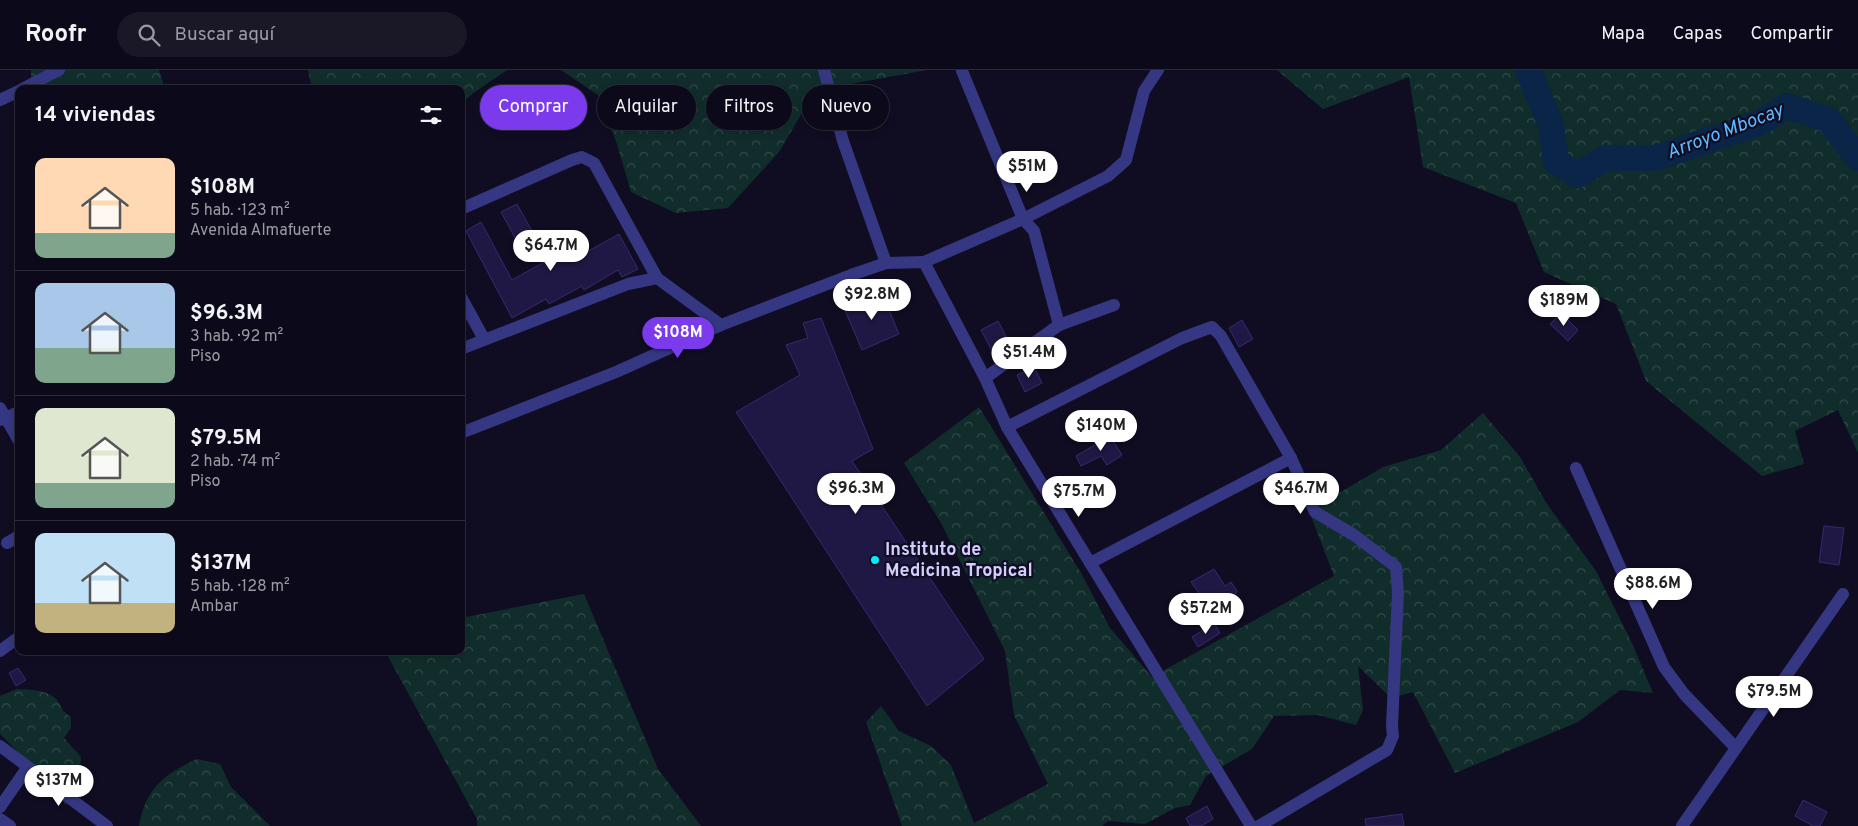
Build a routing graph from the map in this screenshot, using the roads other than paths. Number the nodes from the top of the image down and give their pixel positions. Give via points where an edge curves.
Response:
1 (59, 70) edge
2 (824, 70) edge
3 (1158, 70) edge
4 (962, 71) dead end
5 (30, 85) edge
6 (15, 92) edge
7 (0, 100) edge
8 (465, 206) edge
9 (1023, 219) junction
10 (924, 262) junction
11 (886, 263) junction
12 (657, 278) junction
13 (465, 304) edge
14 (1114, 305) dead end
15 (721, 325) junction
16 (1059, 325) junction
17 (484, 339) junction
18 (465, 347) edge
19 (986, 378) junction
20 (15, 413) edge
21 (2, 416) edge
22 (1007, 427) junction
23 (465, 431) edge
24 (15, 435) edge
25 (1291, 458) junction
26 (1576, 468) dead end
27 (15, 538) edge
28 (7, 543) dead end
29 (1090, 563) junction
30 (1843, 594) dead end
31 (15, 640) edge
32 (0, 651) edge
33 (0, 746) edge
34 (1736, 748) junction
35 (27, 768) junction
36 (0, 807) edge
37 (0, 819) edge
38 (10, 826) edge
39 (107, 826) edge
40 (1251, 826) edge
41 (1259, 826) edge
42 (1682, 826) edge

1 - 5 street
2 - 11 street via 843,141
3 - 9 street via 1144,91 1126,160 1108,176
4 - 9 street
6 - 7 street
8 - 12 street via 582,157 594,163
9 - 10 street
9 - 16 street via 1034,232
10 - 11 street
10 - 19 street
11 - 15 street
12 - 15 street
12 - 17 street via 628,284
13 - 17 street
14 - 16 street
15 - 23 street via 616,372
16 - 19 street
17 - 18 street
19 - 22 street
20 - 21 street
21 - 24 street
22 - 25 street via 1182,338 1212,328 1222,336
22 - 29 street
25 - 29 street
25 - 41 street via 1315,512 1354,534 1396,568 1393,736 1387,750
26 - 34 street via 1664,667 1684,694
27 - 28 street
29 - 40 street
30 - 34 street
31 - 32 street
33 - 35 street
34 - 42 street
35 - 36 street
35 - 39 street
37 - 38 street

